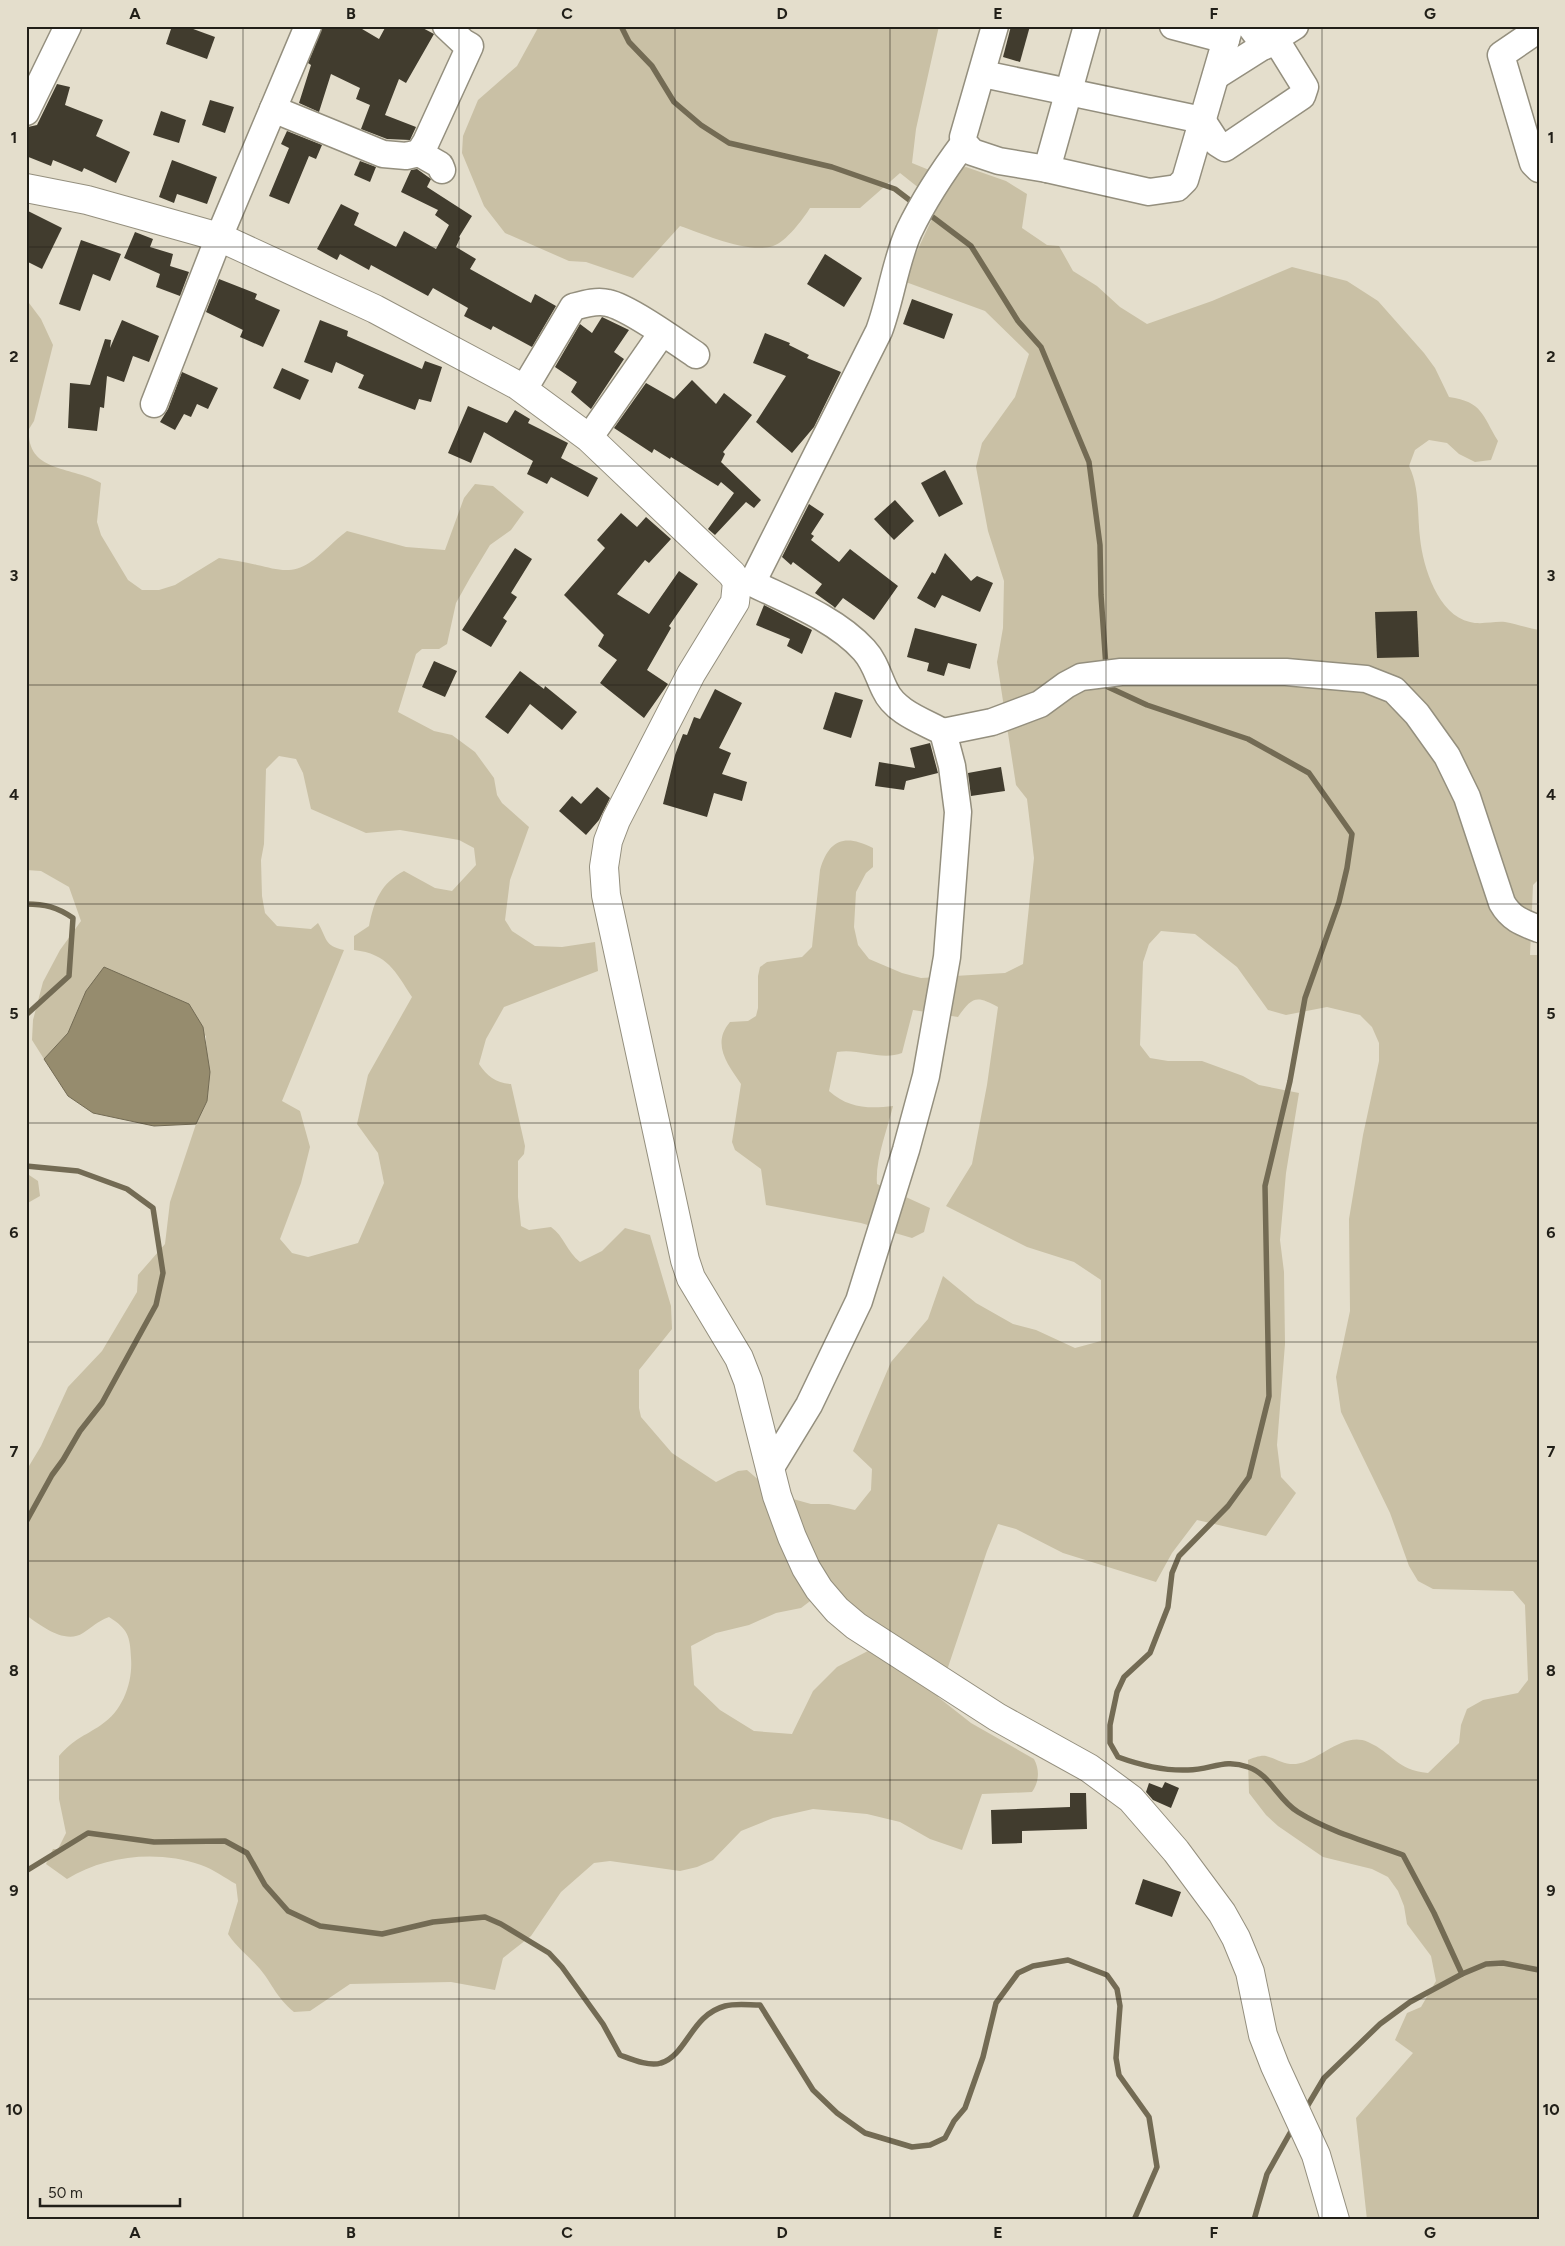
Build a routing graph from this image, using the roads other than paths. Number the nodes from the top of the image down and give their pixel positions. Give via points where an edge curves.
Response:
1 (68, 26) edge
2 (308, 26) edge
3 (446, 26) edge
4 (995, 26) edge
5 (1087, 26) edge
6 (1174, 26) edge
7 (1539, 29) edge
8 (1228, 33) edge
9 (1272, 35) edge
10 (983, 74) junction
11 (1216, 76) junction
12 (1068, 91) junction
13 (273, 109) junction
14 (26, 112) edge
15 (1202, 120) junction
16 (964, 144) junction
17 (419, 153) junction
18 (1047, 168) junction
19 (1539, 169) edge
20 (442, 170) dead end
21 (26, 188) edge
22 (219, 237) junction
23 (662, 333) junction
24 (696, 355) dead end
25 (524, 389) junction
26 (154, 404) dead end
27 (589, 438) junction
28 (744, 583) junction
29 (943, 732) junction
30 (1539, 929) edge
31 (770, 1469) junction
32 (1335, 2220) edge

1 - 14 street
2 - 13 street
3 - 17 street via 470,46
4 - 10 street
5 - 12 street
6 - 8 street
7 - 19 street via 1501,55 1533,162
8 - 11 street
9 - 11 street
9 - 15 street via 1306,87 1302,96 1225,148
10 - 12 street
10 - 16 street via 963,137
11 - 15 street
12 - 15 street
12 - 18 street
13 - 17 street via 383,154 406,156
13 - 22 street
15 - 18 street via 1185,180 1176,188 1149,192
16 - 18 street via 972,152 999,161
16 - 28 street via 935,181 909,232 879,331
17 - 20 street via 440,165
21 - 22 main road via 87,200
22 - 25 main road via 375,309
22 - 26 street
23 - 24 street
23 - 25 street via 608,303 573,307
23 - 27 street
25 - 27 main road
27 - 28 main road
28 - 29 street via 821,617 863,648 875,664 885,691 896,704
28 - 31 main road via 691,674 616,820 608,841 604,867 606,895 686,1260 691,1278 739,1358
29 - 30 street via 992,722 1040,704 1081,677 1121,672 1232,671 1366,679 1394,690 1417,714 1447,756 1467,797 1502,903 1508,914
29 - 31 street via 952,766 958,812 946,957 926,1076 859,1301 809,1405
31 - 32 main road via 792,1537 815,1582 837,1610 870,1636 972,1702 1089,1768 1130,1799 1154,1824 1222,1914 1250,1972 1263,2035 1316,2155

